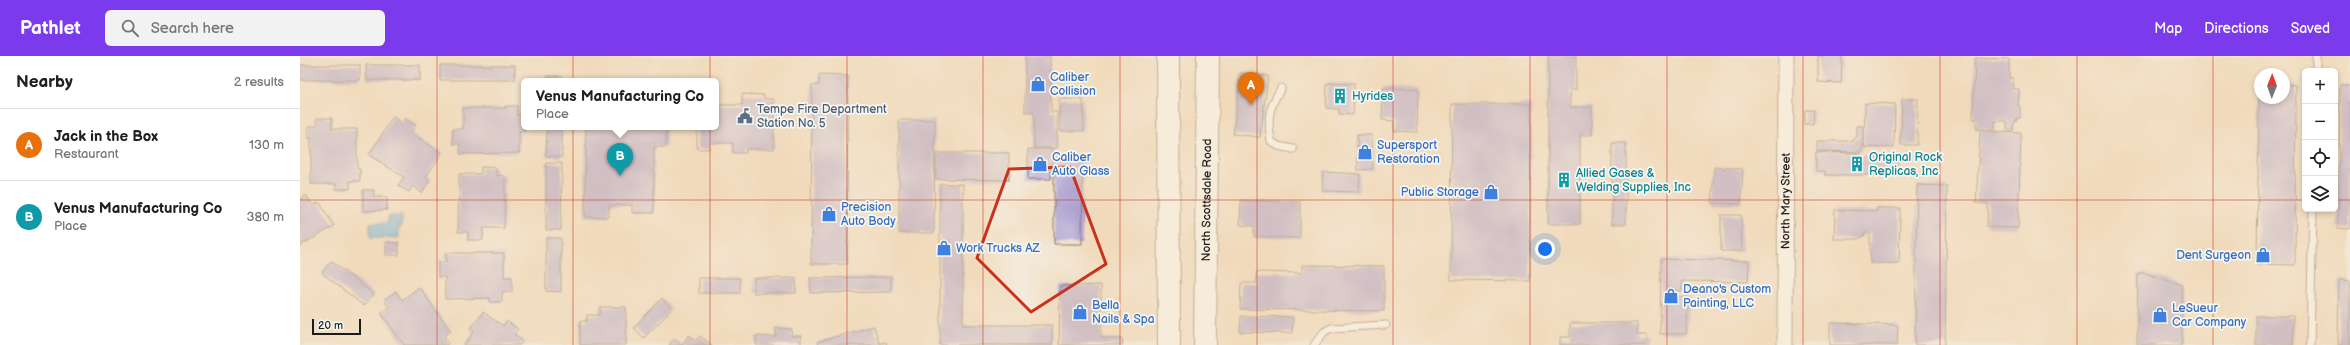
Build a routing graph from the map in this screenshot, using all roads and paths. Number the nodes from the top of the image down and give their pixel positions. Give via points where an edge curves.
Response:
1 (1168, 56) edge
2 (1208, 56) edge
3 (1786, 56) edge
4 (2316, 56) edge
5 (2316, 68) edge
6 (1281, 88) dead end
7 (1293, 149) dead end
8 (2313, 212) edge
9 (1386, 325) dead end
10 (1169, 345) edge
11 (1206, 345) edge
12 (1314, 345) edge
13 (1785, 345) edge
14 (2310, 345) edge

1 - 10 main road
2 - 11 main road, North Scottsdale Road
3 - 13 street, North Mary Street
4 - 5 lane
6 - 7 lane via 1270,107 1271,141 1278,146
8 - 14 lane
9 - 12 lane via 1331,328 1324,332

